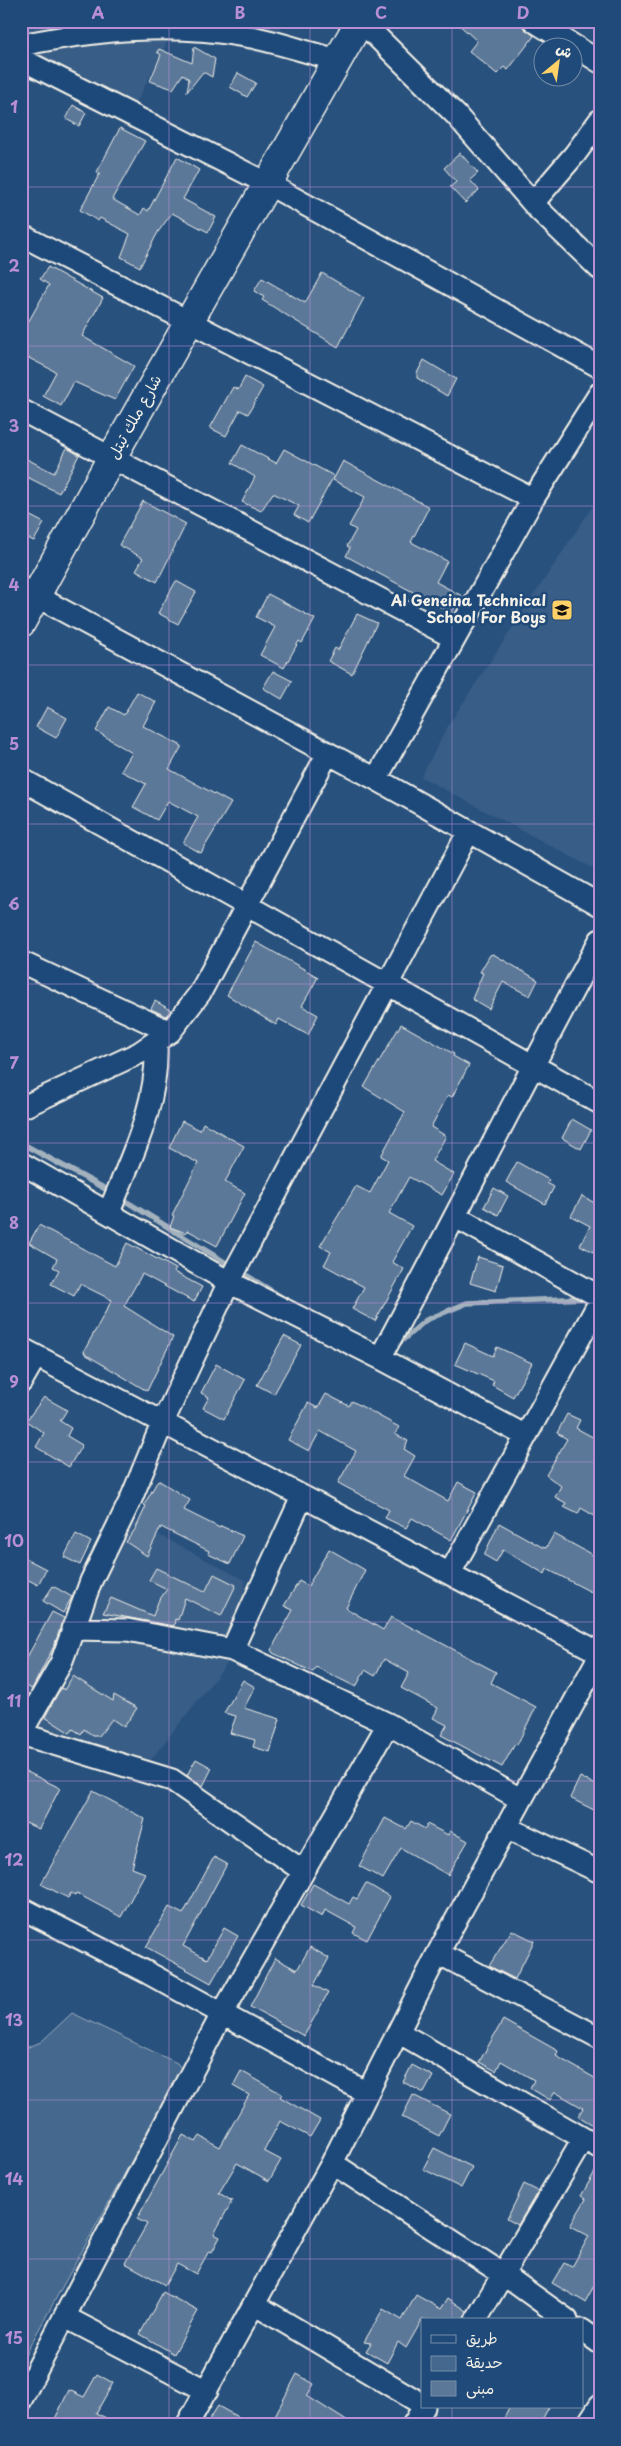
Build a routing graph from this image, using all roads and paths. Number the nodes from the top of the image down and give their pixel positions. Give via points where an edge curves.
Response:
1 (361, 21) edge
2 (534, 21) edge
3 (181, 25) edge
4 (21, 46) edge
5 (21, 59) edge
6 (338, 60) junction
7 (600, 62) edge
8 (600, 120) edge
9 (268, 184) junction
10 (533, 203) junction
11 (21, 235) edge
12 (600, 269) edge
13 (188, 322) junction
14 (600, 367) edge
15 (600, 393) edge
16 (21, 410) edge
17 (111, 459) junction
18 (533, 499) junction
19 (29, 592) edge
20 (21, 623) edge
21 (454, 638) junction
22 (328, 753) junction
23 (21, 779) edge
24 (376, 779) junction
25 (469, 831) junction
26 (246, 904) junction
27 (600, 905) edge
28 (600, 940) edge
29 (21, 962) edge
30 (388, 986) junction
31 (163, 1038) junction
32 (532, 1066) junction
33 (600, 1103) edge
34 (21, 1108) edge
35 (21, 1163) edge
36 (109, 1212) junction
37 (456, 1217) junction
38 (229, 1282) junction
39 (600, 1299) edge
40 (29, 1352) edge
41 (380, 1358) junction
42 (21, 1382) edge
43 (162, 1424) junction
44 (526, 1436) junction
45 (302, 1497) junction
46 (450, 1573) junction
47 (72, 1629) junction
48 (232, 1650) junction
49 (600, 1654) edge
50 (593, 1680) edge
51 (388, 1724) junction
52 (21, 1733) edge
53 (520, 1799) junction
54 (506, 1827) junction
55 (303, 1871) junction
56 (600, 1872) edge
57 (21, 1908) edge
58 (438, 1953) junction
59 (222, 2014) junction
60 (398, 2032) junction
61 (600, 2038) edge
62 (367, 2093) junction
63 (592, 2143) edge
64 (332, 2163) junction
65 (503, 2274) junction
66 (254, 2304) junction
67 (65, 2317) junction
68 (477, 2318) edge
69 (564, 2318) edge
70 (584, 2331) edge
71 (600, 2343) edge
72 (207, 2392) junction
73 (21, 2400) edge
74 (421, 2405) edge
75 (600, 2405) edge
76 (422, 2408) edge
77 (187, 2425) edge
78 (413, 2425) edge
79 (587, 2425) edge

1 - 6 main road, شارع ملك تيتل
1 - 10 street via 456,115
2 - 7 street
3 - 4 street via 112,30
3 - 6 street via 246,36
5 - 9 street
6 - 9 main road, شارع ملك تيتل
8 - 10 street
9 - 13 main road, شارع ملك تيتل
9 - 14 street
10 - 12 street
11 - 13 street
13 - 17 main road, شارع ملك تيتل
13 - 18 street
15 - 18 street
16 - 17 street
17 - 19 main road, شارع ملك تيتل
17 - 21 street
18 - 21 street
19 - 20 main road, شارع ملك تيتل
19 - 22 street
21 - 24 street
22 - 24 street
22 - 26 street
23 - 26 street
24 - 25 street
25 - 27 street
25 - 30 street
26 - 30 street
26 - 31 street via 200,993
28 - 32 street
29 - 31 street
30 - 32 street
30 - 38 street
31 - 34 street
31 - 36 street via 155,1088 142,1131
32 - 33 street
32 - 37 street
35 - 36 street
36 - 38 street
37 - 39 street
37 - 41 street
38 - 41 street
38 - 43 street
39 - 44 street
40 - 42 street
40 - 43 street
41 - 44 street
43 - 45 street
43 - 47 street
44 - 46 street
45 - 46 street
45 - 48 street
46 - 49 street
47 - 48 street via 127,1630
47 - 52 street via 61,1662
48 - 51 street
49 - 50 street
50 - 53 street
51 - 53 street
51 - 55 street
52 - 55 street via 172,1780
53 - 54 street
54 - 56 street
54 - 58 street
55 - 59 street
57 - 59 street
58 - 60 street
58 - 61 street
59 - 62 street
59 - 67 street
60 - 62 street
60 - 63 street
62 - 64 street
63 - 65 street
64 - 65 street
64 - 66 street
65 - 68 street
65 - 69 street
66 - 72 street
66 - 74 street
67 - 72 street
67 - 73 street
70 - 71 street
72 - 77 street
75 - 79 street
76 - 78 street

